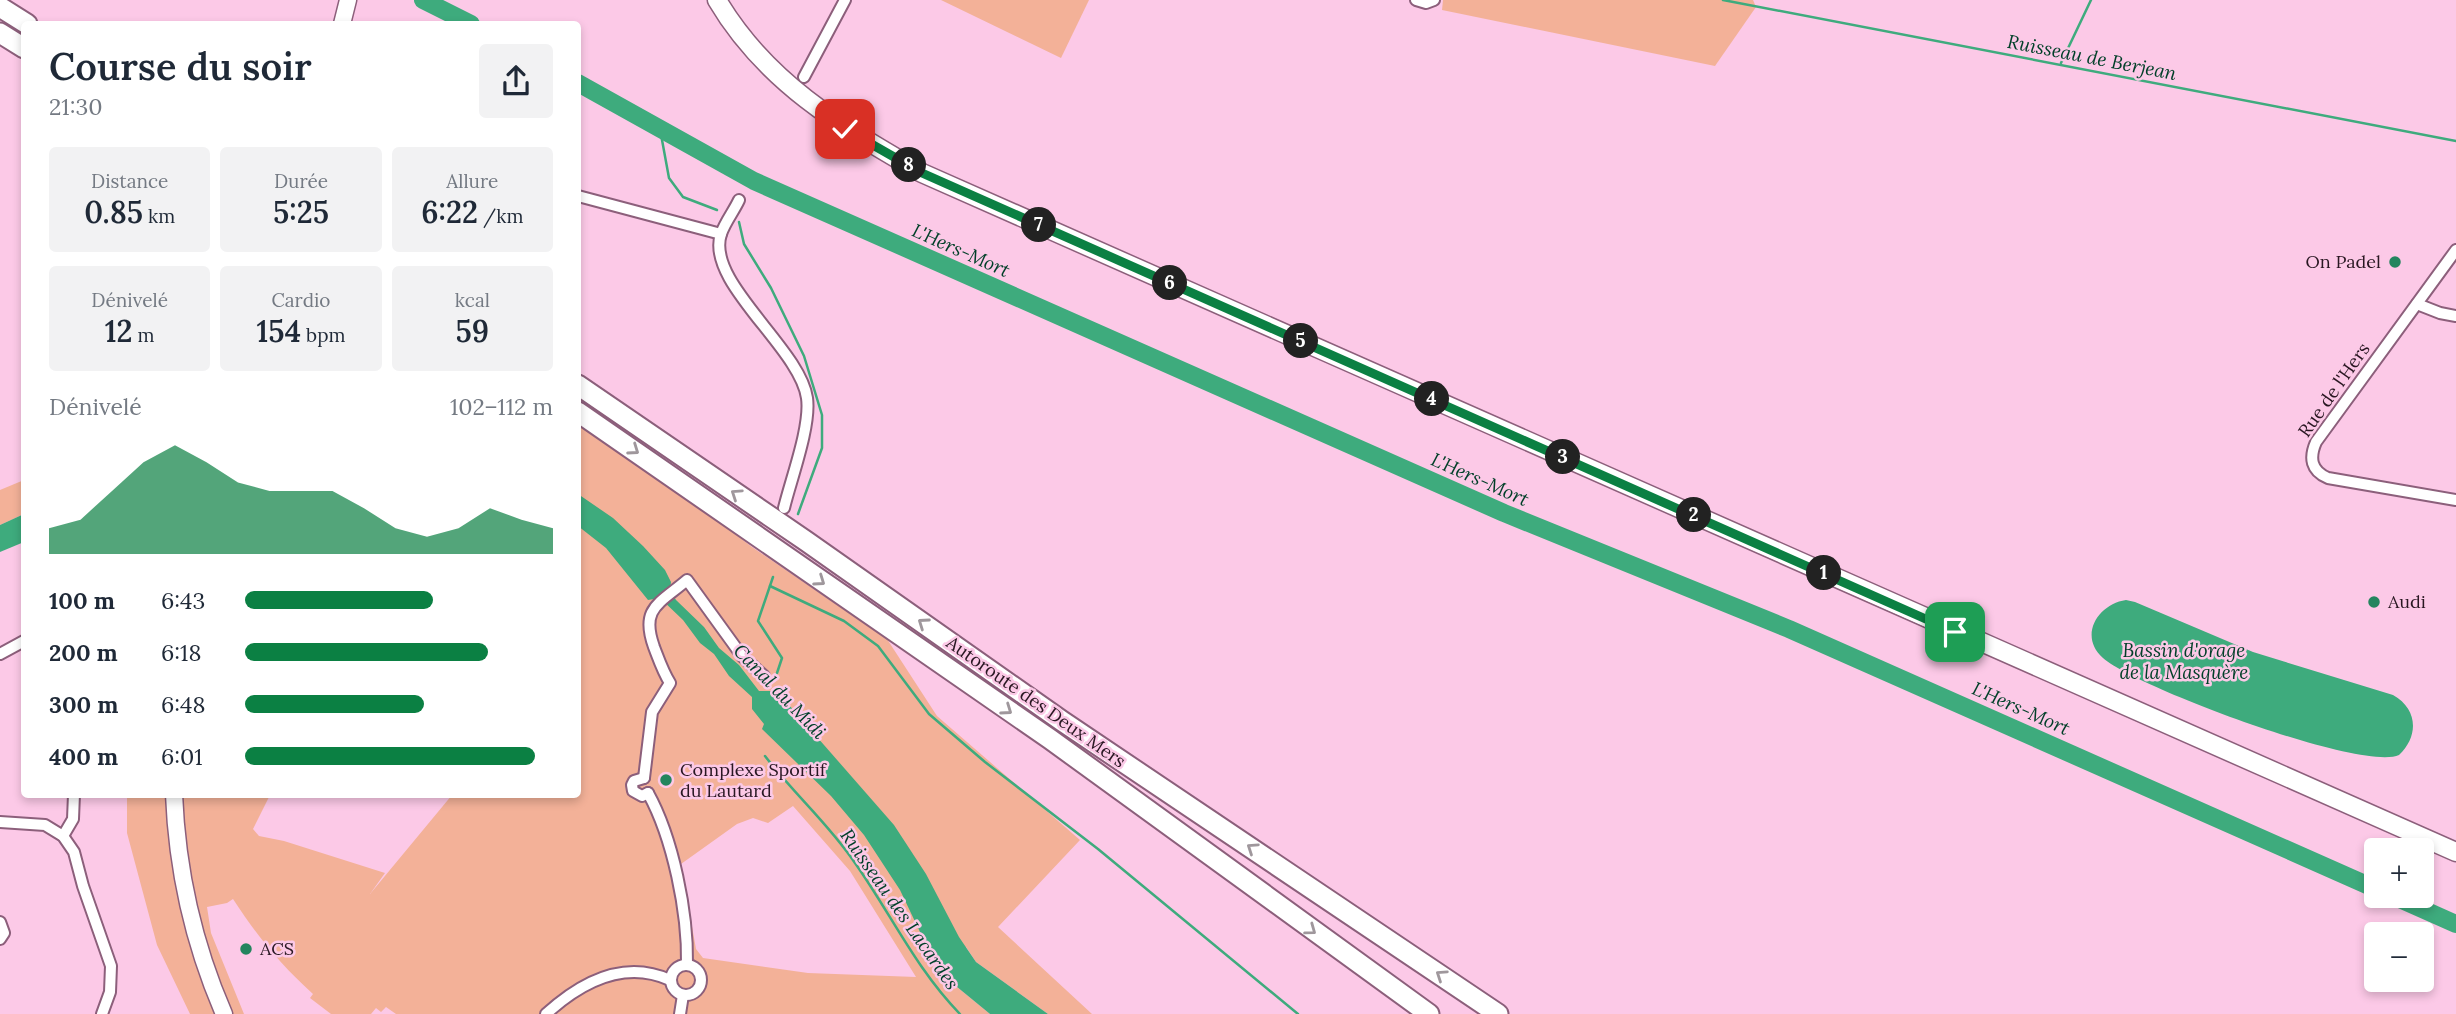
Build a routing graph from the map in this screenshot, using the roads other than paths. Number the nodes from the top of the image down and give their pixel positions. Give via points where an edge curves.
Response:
1 (717, 0) edge
2 (845, 0) edge
3 (1416, 0) edge
4 (1434, 0) edge
5 (347, 1) edge
6 (0, 7) edge
7 (22, 21) edge
8 (343, 21) edge
9 (0, 33) edge
10 (21, 46) edge
11 (804, 77) dead end
12 (581, 197) edge
13 (739, 200) dead end
14 (721, 234) junction
15 (2456, 250) edge
16 (2417, 304) junction
17 (2456, 316) edge
18 (581, 387) edge
19 (581, 414) edge
20 (2456, 500) edge
21 (784, 508) dead end
22 (21, 642) edge
23 (0, 654) edge
24 (764, 677) dead end
25 (74, 798) edge
26 (174, 798) edge
27 (0, 822) edge
28 (63, 835) junction
29 (2456, 852) edge
30 (0, 922) edge
31 (0, 939) edge
32 (687, 964) junction
33 (670, 980) junction
34 (682, 995) junction
35 (102, 1014) edge
36 (224, 1014) edge
37 (545, 1014) edge
38 (680, 1014) edge
39 (1429, 1014) edge
40 (1498, 1014) edge

1 - 29 main road via 749,46 804,99 845,129 922,173
2 - 11 street
3 - 4 street
5 - 8 street
6 - 7 highway
9 - 10 highway
12 - 14 street
13 - 14 street
14 - 21 street via 730,278 804,386 808,410
15 - 16 street, Rue de l'Hers
16 - 17 street
16 - 20 street, Rue de l'Hers via 2316,442 2311,459 2315,469 2328,478
40 -> 18 highway, Autoroute des Deux Mers via 1062,721
19 -> 39 highway, Autoroute des Deux Mers via 1050,739
22 - 23 street
24 - 32 street via 687,580 650,616 648,629 670,683 652,712 644,778 650,785 648,793 679,888
25 - 28 street via 73,819
26 - 36 street via 190,912
27 - 28 street via 45,825
28 - 35 street via 74,852 111,966 110,992
30 - 31 street via 4,933
32 - 33 street via 675,969
32 - 34 street via 698,970 701,982 695,993
33 - 34 street
33 - 37 street via 638,972 597,979
34 - 38 street

